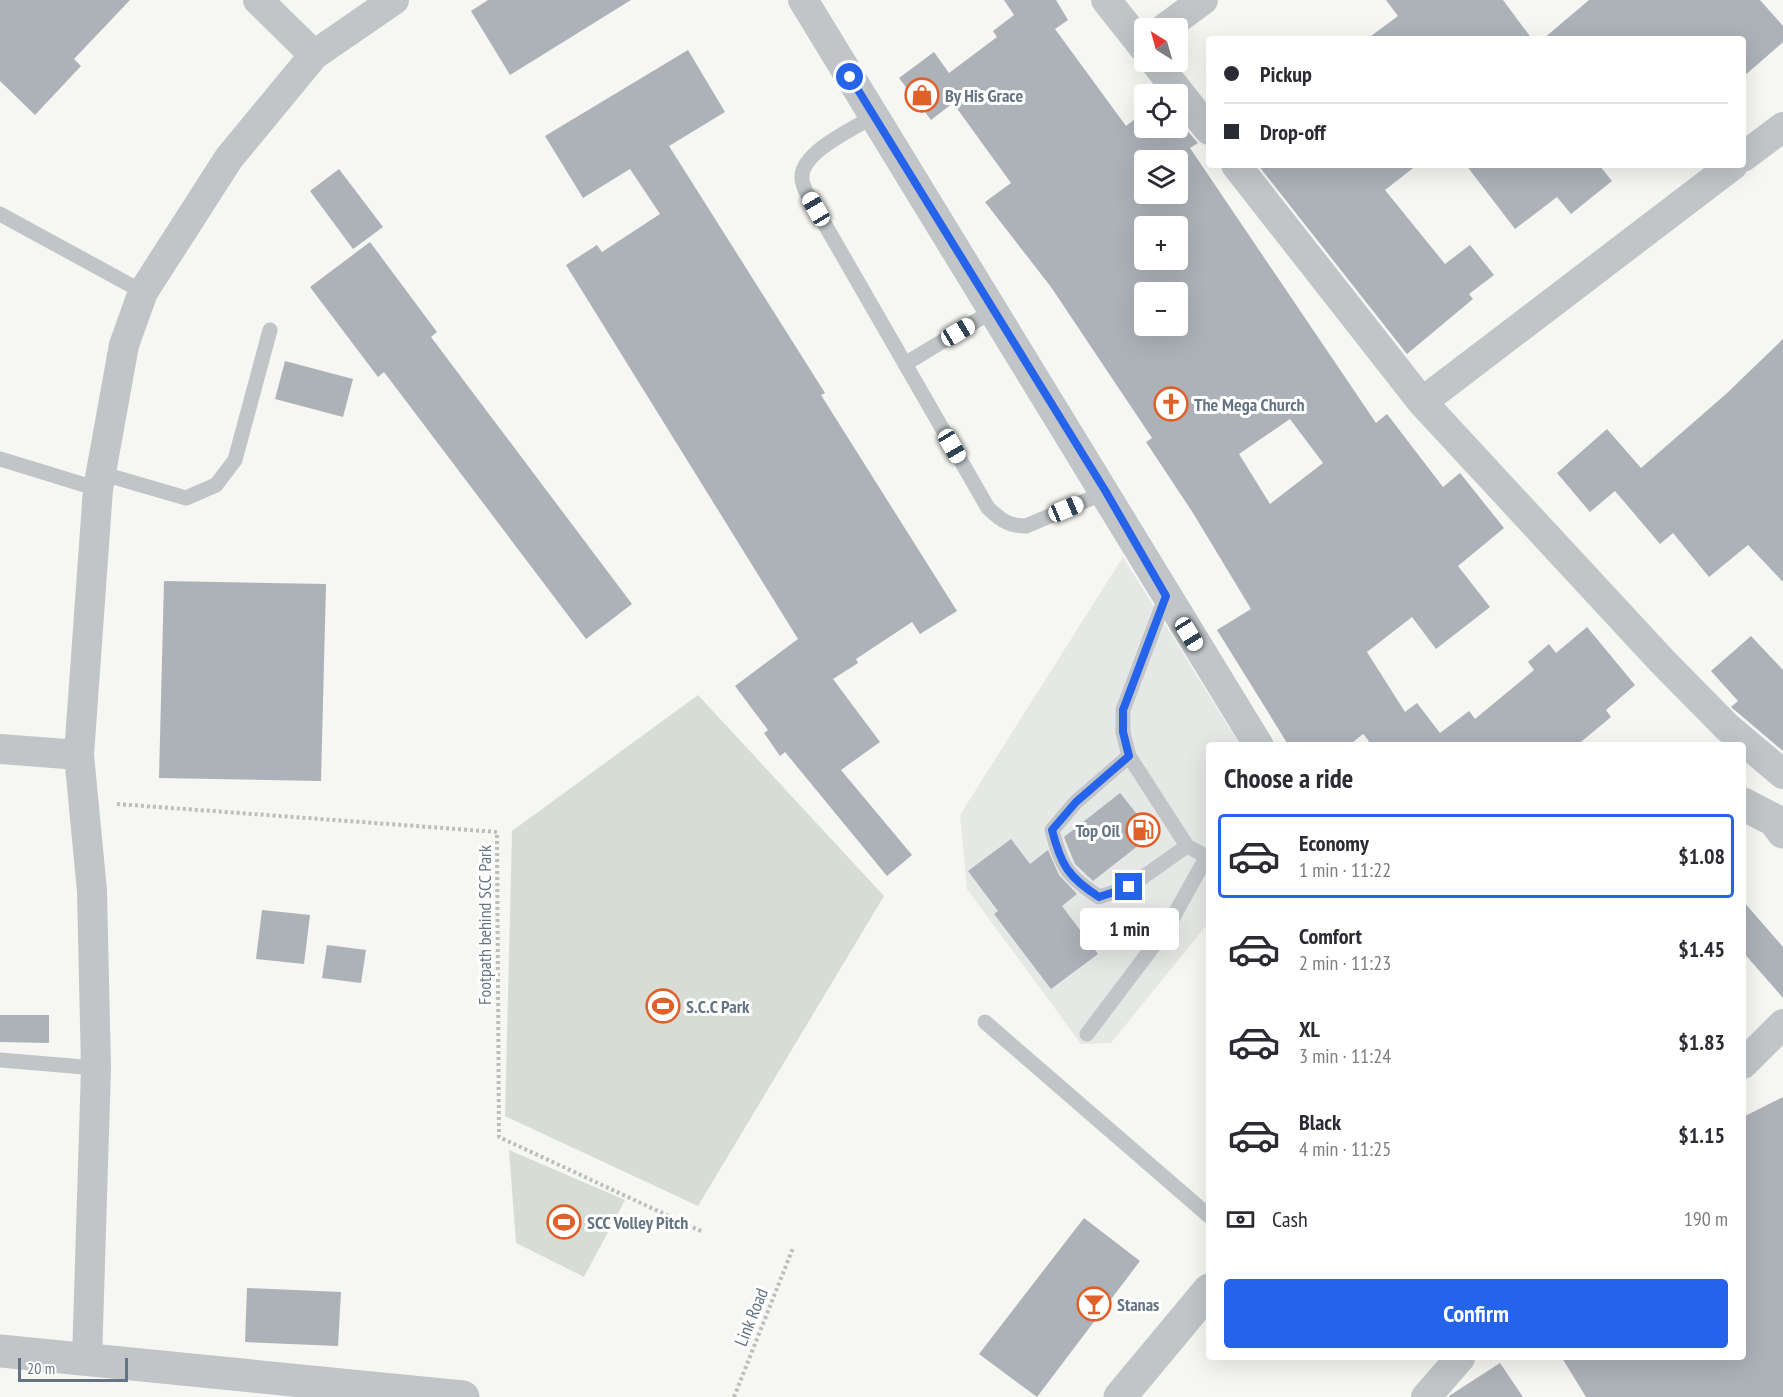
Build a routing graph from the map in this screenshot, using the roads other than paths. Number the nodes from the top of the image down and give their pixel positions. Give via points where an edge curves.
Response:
1 (258, 0) edge
2 (394, 0) edge
3 (803, 0) edge
4 (1106, 0) edge
5 (1203, 0) edge
6 (1182, 18) edge
7 (1134, 29) edge
8 (314, 55) junction
9 (1169, 72) edge
10 (874, 116) junction
11 (1206, 126) edge
12 (1783, 127) edge
13 (1746, 156) edge
14 (1238, 168) edge
15 (1729, 168) edge
16 (0, 214) edge
17 (143, 292) junction
18 (994, 310) junction
19 (270, 330) dead end
20 (905, 364) junction
21 (1422, 402) junction
22 (0, 459) edge
23 (99, 481) junction
24 (1106, 492) junction
25 (1166, 596) junction
26 (1257, 742) edge
27 (1745, 742) edge
28 (1746, 743) edge
29 (0, 749) edge
30 (79, 755) junction
31 (1129, 756) junction
32 (1783, 774) edge
33 (1746, 806) edge
34 (1783, 832) edge
35 (1187, 846) junction
36 (1206, 857) edge
37 (1206, 860) edge
38 (985, 1022) dead end
39 (1783, 1024) edge
40 (1087, 1034) dead end
41 (0, 1060) edge
42 (1746, 1061) edge
43 (96, 1068) junction
44 (1206, 1213) edge
45 (1206, 1294) edge
46 (0, 1351) edge
47 (87, 1359) junction
48 (1458, 1360) edge
49 (463, 1397) edge
50 (1120, 1397) edge
51 (1426, 1397) edge

1 - 8 street
2 - 8 street
3 - 10 street
4 - 7 street
5 - 6 street
8 - 17 street via 229,158
9 - 11 street
10 - 18 street
10 - 20 lane via 817,151 802,176 805,190
12 - 13 street
14 - 21 street
15 - 21 street
16 - 17 lane
17 - 23 street via 124,345
18 - 20 lane
18 - 24 street
19 - 23 lane via 235,460 216,485 186,498
20 - 24 lane via 988,508 1002,522 1026,526
21 - 27 street via 1662,661
22 - 23 lane
23 - 30 street
24 - 25 street
25 - 26 street
25 - 31 lane via 1123,710
28 - 32 street
29 - 30 street
30 - 43 street via 92,891
31 - 35 lane
31 - 35 lane via 1076,802 1052,830 1060,861 1078,884 1099,897 1129,887
33 - 34 street via 1774,820
35 - 36 lane
37 - 40 lane via 1167,928
38 - 44 lane
39 - 42 street
41 - 43 lane
43 - 47 street
45 - 50 street
46 - 47 street
47 - 49 street
48 - 51 street

